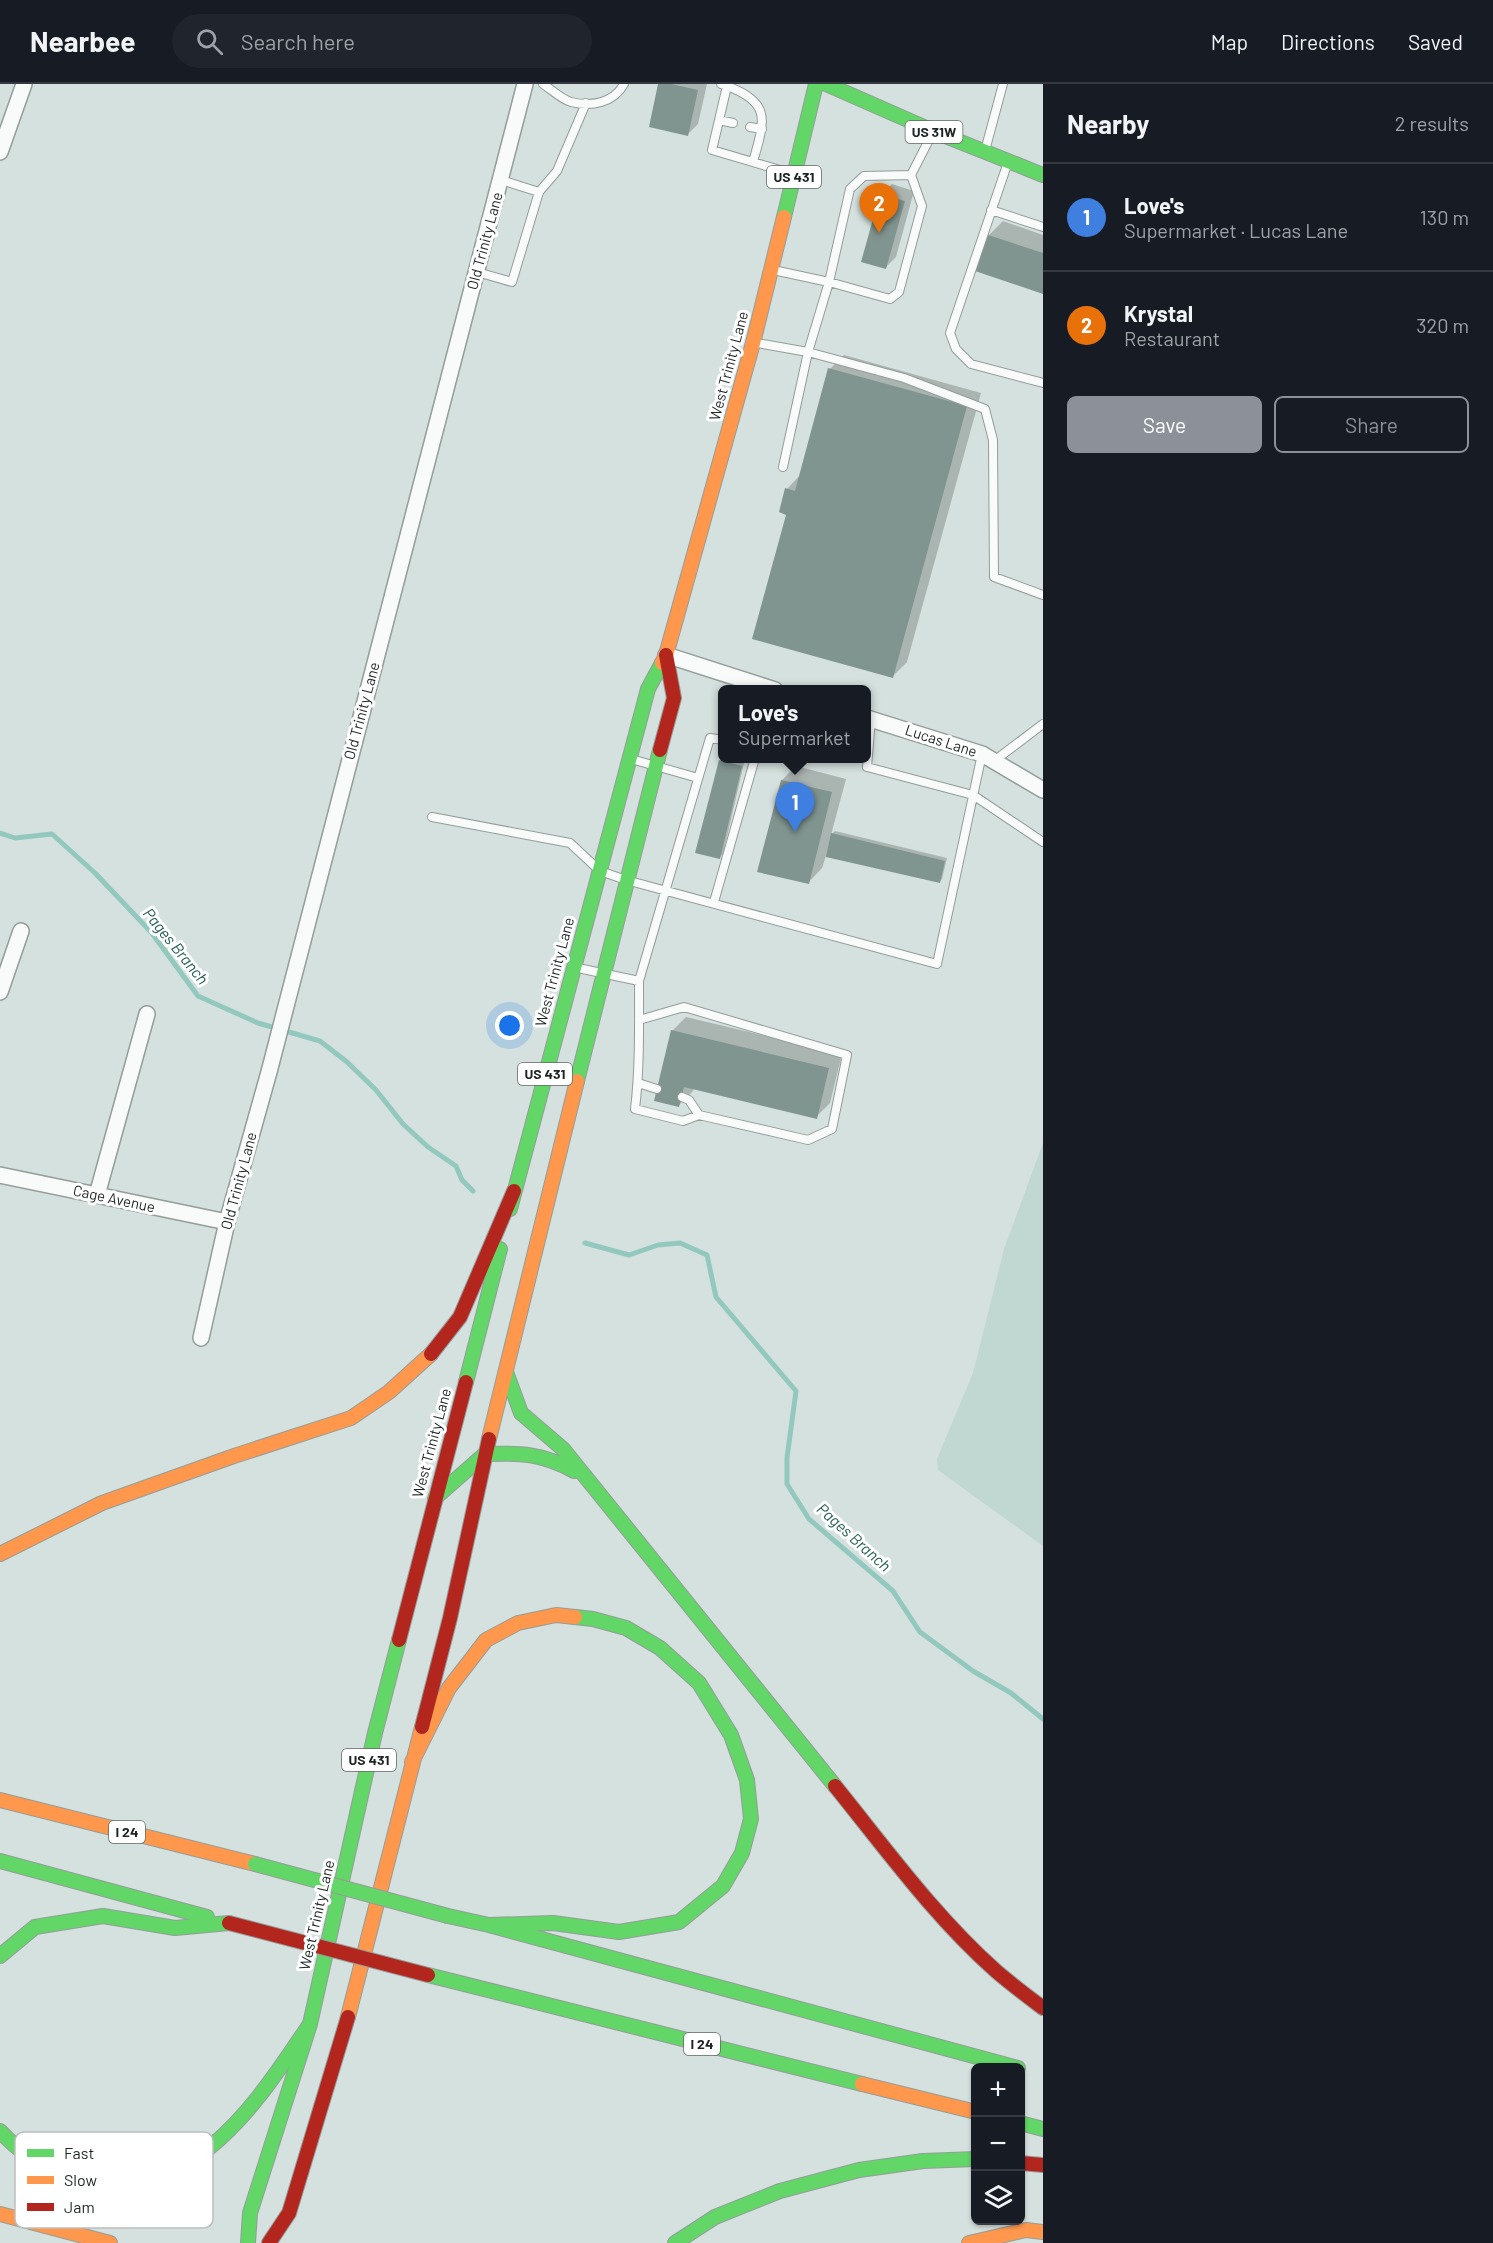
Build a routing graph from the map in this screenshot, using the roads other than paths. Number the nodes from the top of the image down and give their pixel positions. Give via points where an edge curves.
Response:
1 (24, 84) edge
2 (525, 84) edge
3 (543, 84) edge
4 (624, 84) edge
5 (816, 84) edge
6 (826, 84) edge
7 (1003, 84) edge
8 (724, 85) edge
9 (586, 103) junction
10 (719, 120) junction
11 (733, 123) dead end
12 (750, 127) dead end
13 (762, 129) junction
14 (933, 132) junction
15 (0, 152) edge
16 (985, 152) junction
17 (1008, 161) junction
18 (753, 162) junction
19 (795, 174) junction
20 (911, 175) junction
21 (1043, 175) edge
22 (501, 180) junction
23 (539, 192) junction
24 (991, 210) junction
25 (1043, 228) edge
26 (772, 270) junction
27 (477, 272) junction
28 (829, 282) junction
29 (753, 342) junction
30 (808, 352) junction
31 (1043, 383) edge
32 (783, 467) dead end
33 (1043, 595) edge
34 (666, 655) junction
35 (759, 685) edge
36 (871, 719) edge
37 (1043, 724) edge
38 (718, 739) edge
39 (988, 757) junction
40 (630, 759) junction
41 (754, 763) edge
42 (867, 763) edge
43 (657, 766) junction
44 (698, 778) junction
45 (1043, 789) edge
46 (973, 795) junction
47 (432, 818) dead end
48 (1043, 842) edge
49 (600, 871) junction
50 (626, 880) junction
51 (665, 890) junction
52 (714, 902) junction
53 (21, 931) dead end
54 (574, 967) junction
55 (604, 973) junction
56 (639, 981) junction
57 (0, 992) edge
58 (147, 1014) dead end
59 (639, 1020) junction
60 (638, 1083) junction
61 (657, 1089) dead end
62 (682, 1097) dead end
63 (699, 1115) junction
64 (0, 1175) edge
65 (514, 1191) junction
66 (97, 1195) junction
67 (227, 1222) junction
68 (201, 1338) dead end
69 (506, 1372) junction
70 (485, 1454) junction
71 (586, 1478) junction
72 (435, 1498) junction
73 (0, 1554) edge
74 (412, 1762) junction
75 (0, 1800) edge
76 (0, 1861) edge
77 (229, 1923) junction
78 (489, 1925) junction
79 (0, 1956) edge
80 (1043, 2008) edge
81 (310, 2024) junction
82 (1003, 2063) edge
83 (971, 2111) edge
84 (1025, 2124) edge
85 (1043, 2129) edge
86 (0, 2130) edge
87 (213, 2144) edge
88 (15, 2145) edge
89 (971, 2159) edge
90 (1025, 2163) edge
91 (1043, 2165) edge
92 (0, 2214) edge
93 (15, 2219) edge
94 (42, 2228) edge
95 (1043, 2232) edge
96 (110, 2243) edge
97 (248, 2243) edge
98 (269, 2243) edge
99 (675, 2243) edge
100 (972, 2243) edge

1 - 15 street
2 - 22 street, Old Trinity Lane
3 - 9 lane via 570,101
4 - 9 lane via 619,93 600,104
5 - 19 main road, West Trinity Lane / US 431
6 - 14 main road, US 31W
7 - 16 lane
8 - 10 lane
8 - 13 lane via 746,93 758,103
9 - 23 lane via 557,171
10 - 11 lane
10 - 18 lane via 712,150
12 - 13 lane
13 - 18 lane
14 - 16 main road, US 31W
14 - 20 lane
16 - 17 main road, US 31W
17 - 21 main road, US 31W
17 - 24 lane
18 - 19 lane
19 - 26 main road, West Trinity Lane / US 431
20 - 28 lane via 864,176 850,189
20 - 28 lane via 922,206 899,292 890,299
22 - 23 lane
22 - 27 street, Old Trinity Lane
23 - 27 lane via 512,282
24 - 25 lane
24 - 31 lane via 950,333 956,349 970,364
26 - 28 lane
26 - 29 main road, West Trinity Lane / US 431
27 - 67 street, Old Trinity Lane
28 - 30 lane
29 - 30 lane
29 - 34 main road, West Trinity Lane / US 431
30 - 32 lane
30 - 33 lane via 904,378 985,409 993,440 994,577
34 - 35 street
34 - 40 main road, West Trinity Lane / US 431 via 648,689
34 - 43 main road, West Trinity Lane / US 431 via 674,698
36 - 39 street, Lucas Lane
37 - 39 lane
38 - 44 lane via 710,738
39 - 45 street, Lucas Lane
39 - 46 lane
40 - 43 lane
40 - 49 main road, West Trinity Lane / US 431
41 - 52 lane
42 - 46 lane via 867,767
43 - 44 lane
43 - 50 main road, West Trinity Lane / US 431
44 - 51 lane
46 - 48 lane
46 - 52 lane via 937,964
47 - 49 lane via 570,843
49 - 50 lane
49 - 54 main road, West Trinity Lane / US 431
50 - 51 lane
50 - 55 main road, West Trinity Lane / US 431
51 - 52 lane
51 - 56 lane
53 - 57 street
54 - 55 lane
54 - 65 main road, West Trinity Lane / US 431
55 - 56 lane
55 - 69 main road, West Trinity Lane / US 431
56 - 59 lane
58 - 66 street
59 - 60 lane
59 - 63 lane via 684,1007 847,1055 832,1129 808,1140
60 - 61 lane
60 - 63 lane via 635,1109 683,1121
62 - 63 lane via 689,1100
64 - 66 street, Cage Avenue
65 - 72 main road, West Trinity Lane / US 431
65 - 73 main road via 460,1317 426,1360 389,1392 351,1418 102,1503
66 - 67 street, Cage Avenue
67 - 68 street, Old Trinity Lane
69 - 70 main road, West Trinity Lane / US 431
69 - 71 main road via 521,1413 563,1449
70 - 71 main road via 533,1453 557,1461
70 - 72 main road
70 - 74 main road, West Trinity Lane / US 431 via 450,1618
71 - 80 main road via 915,1884 996,1971
72 - 81 main road, West Trinity Lane / US 431 via 375,1733
74 - 78 main road via 449,1688 486,1640 518,1623 555,1615 626,1628 660,1648 699,1683 731,1735 747,1780 751,1819 742,1853 723,1886 679,1922 619,1932 553,1923
74 - 98 main road, West Trinity Lane / US 431 via 345,2028 289,2213
75 - 78 main road, I 24, bridge
76 - 77 main road, I 24
77 - 79 main road via 175,1928 103,1916 35,1927
77 - 83 main road, I 24, bridge
78 - 82 main road, I 24
81 - 87 main road via 253,2106
81 - 97 main road, West Trinity Lane / US 431 via 250,2213
84 - 85 main road
86 - 88 main road
89 - 99 main road via 859,2170 780,2191 715,2217
90 - 91 main road
92 - 93 main road
94 - 96 main road
95 - 100 main road via 1026,2230

